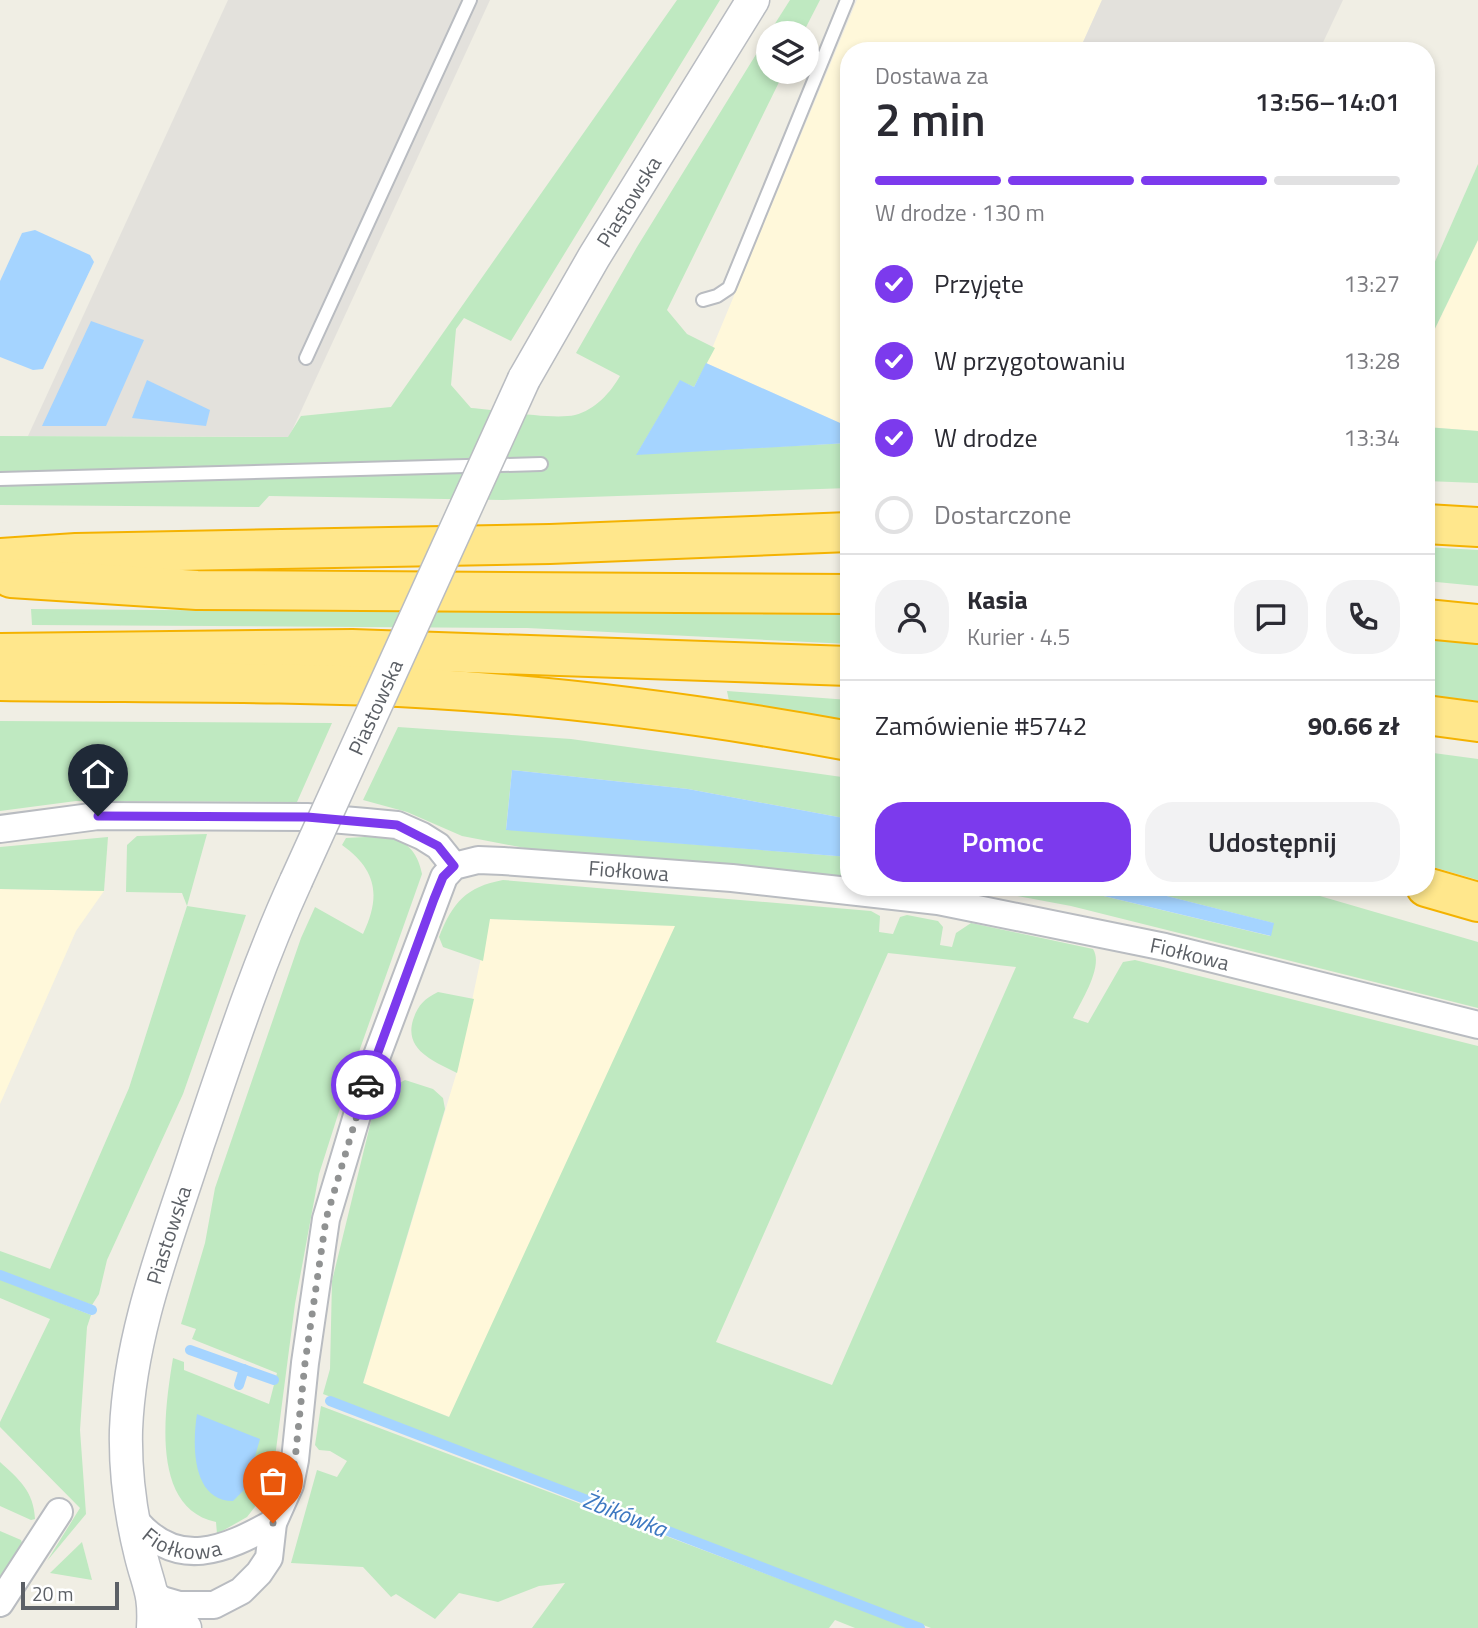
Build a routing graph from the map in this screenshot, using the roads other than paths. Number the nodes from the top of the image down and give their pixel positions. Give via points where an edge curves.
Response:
1 (470, 0) edge
2 (753, 0) edge
3 (847, 0) edge
4 (703, 300) dead end
5 (306, 358) dead end
6 (541, 464) dead end
7 (0, 479) edge
8 (1435, 525) edge
9 (1478, 527) edge
10 (840, 532) edge
11 (0, 558) edge
12 (0, 577) edge
13 (840, 594) edge
14 (1435, 620) edge
15 (1478, 624) edge
16 (0, 653) edge
17 (840, 666) edge
18 (0, 681) edge
19 (1435, 716) edge
20 (1478, 722) edge
21 (840, 739) edge
22 (0, 829) edge
23 (454, 866) junction
24 (840, 890) edge
25 (1435, 890) edge
26 (893, 896) edge
27 (1478, 902) edge
28 (1478, 1025) edge
29 (59, 1512) dead end
30 (135, 1520) junction
31 (273, 1523) junction
32 (0, 1603) edge
33 (154, 1613) edge
34 (185, 1628) edge

1 - 5 lane
2 - 30 street, Piastowska, bridge via 524,379 296,881 241,1018 137,1342 129,1390 127,1467
3 - 4 lane via 729,288
6 - 7 lane
8 - 9 highway
10 - 11 highway
12 - 13 highway via 197,590
14 - 15 highway
16 - 17 highway via 352,649
18 - 21 highway via 435,689 622,706
19 - 20 highway
22 - 23 street via 98,816 366,821 397,825 422,835
23 - 24 street, Fiołkowa via 478,860 503,861
23 - 31 street via 443,877 402,986 326,1219 295,1460 290,1485
25 - 27 highway
26 - 28 street, Fiołkowa via 1165,947
29 - 32 street
30 - 31 street, Fiołkowa via 162,1543 195,1552 236,1544
30 - 33 street, Piastowska
31 - 33 street via 269,1558 232,1597 214,1605
33 - 34 street

